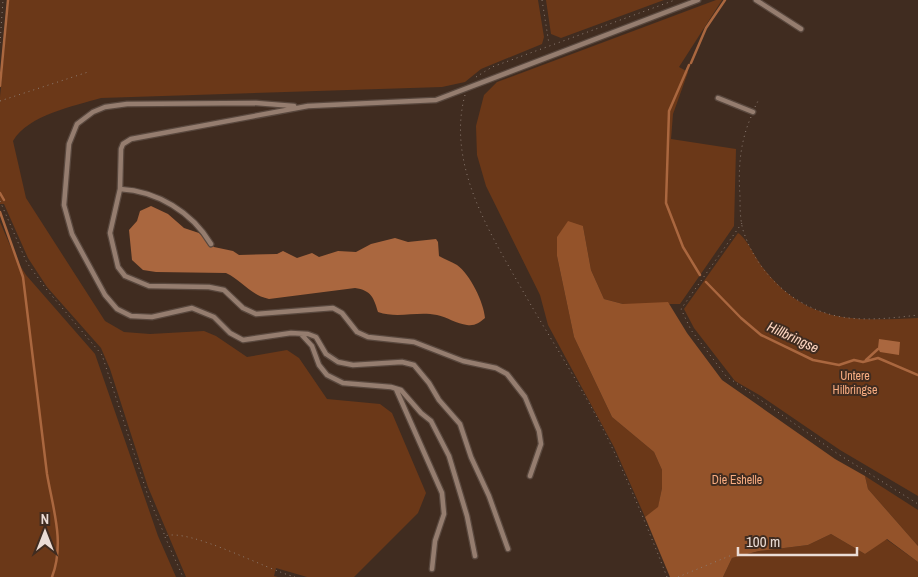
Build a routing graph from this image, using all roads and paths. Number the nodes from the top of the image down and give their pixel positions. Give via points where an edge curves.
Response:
1 (3, 0) edge
2 (542, 0) edge
3 (675, 0) edge
4 (698, 0) edge
5 (756, 0) edge
6 (801, 29) dead end
7 (0, 43) edge
8 (550, 45) junction
9 (88, 72) dead end
10 (467, 89) junction
11 (718, 98) dead end
12 (0, 101) edge
13 (758, 101) dead end
14 (308, 106) junction
15 (753, 112) junction
16 (120, 189) junction
17 (0, 201) edge
18 (742, 224) junction
19 (212, 244) dead end
20 (918, 315) edge
21 (300, 333) junction
22 (396, 388) junction
23 (530, 476) dead end
24 (918, 504) edge
25 (165, 536) junction
26 (508, 549) dead end
27 (732, 555) dead end
28 (475, 556) dead end
29 (432, 569) dead end
30 (183, 577) edge
31 (295, 577) edge
32 (666, 577) edge
33 (678, 577) edge

1 - 7 path
2 - 8 path
3 - 8 path
4 - 10 lane
5 - 6 lane
8 - 10 path via 492,67 476,77
9 - 12 path
10 - 14 lane via 436,100
10 - 32 path via 460,136 475,198 515,276 609,441
11 - 15 lane
13 - 15 path
14 - 16 lane via 126,141 119,157
14 - 21 lane via 135,103 98,109 77,124 71,135 64,190 65,217 72,234 105,295 117,309 131,316 146,318 198,309 243,340
15 - 18 path via 743,134 739,168
16 - 19 lane via 147,192 169,202 201,229
16 - 23 lane via 110,238 118,267 125,276 138,283 158,287 217,288 256,314 333,308 342,313 357,332 368,337 414,342 507,374 525,398 539,431 541,444
17 - 25 path via 27,263 102,355 148,496
18 - 20 path via 760,266 781,287 810,306 830,314 856,318
18 - 24 path via 681,309 691,330 726,376 838,454
21 - 22 lane via 312,346 322,371 332,378 343,383
21 - 26 lane via 316,337 326,354 338,362 360,365 402,362 420,370 439,400 460,424
22 - 28 lane via 431,421 442,439 467,516
22 - 29 lane via 442,494 444,514 435,541
25 - 30 path
25 - 31 path via 194,538
27 - 33 path

